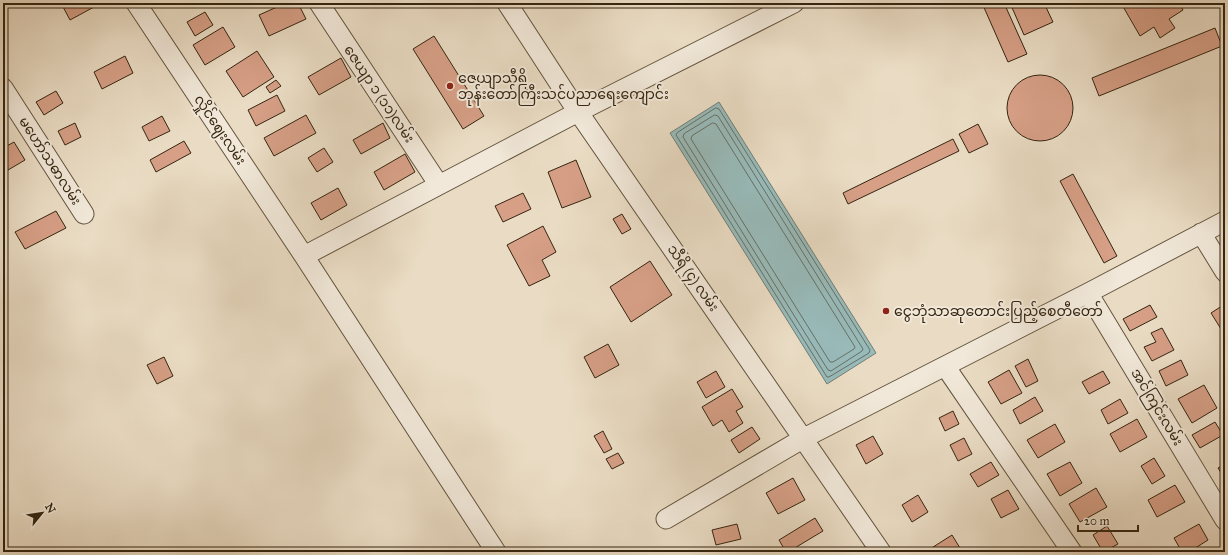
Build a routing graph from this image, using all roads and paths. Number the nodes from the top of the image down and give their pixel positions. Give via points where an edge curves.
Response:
1 (136, 3) edge
2 (319, 3) edge
3 (507, 3) edge
4 (794, 3) edge
5 (3, 88) edge
6 (578, 112) junction
7 (439, 185) junction
8 (84, 214) dead end
9 (1225, 221) edge
10 (1201, 234) junction
11 (304, 256) junction
12 (1225, 272) edge
13 (1088, 293) junction
14 (945, 366) junction
15 (804, 438) junction
16 (666, 519) dead end
17 (1225, 520) edge
18 (496, 552) edge
19 (881, 552) edge
20 (1072, 552) edge

1 - 11 street, လှိုင်ဈေးလမ်း
2 - 7 street, ဇေယျာ ၁ (၁၁)လမ်း
3 - 6 street, သီရိ (၄) လမ်း
4 - 6 street
5 - 8 street, မဟော်သဓာလမ်း
6 - 7 street
6 - 15 street, သီရိ (၄) လမ်း
7 - 11 street
9 - 10 street
10 - 12 street
10 - 13 street
11 - 18 street, လှိုင်ဈေးလမ်း
13 - 14 street
13 - 17 street, အင်ကြင်းလမ်း
14 - 15 street
14 - 20 street
15 - 16 street
15 - 19 street, သီရိ (၄) လမ်း

